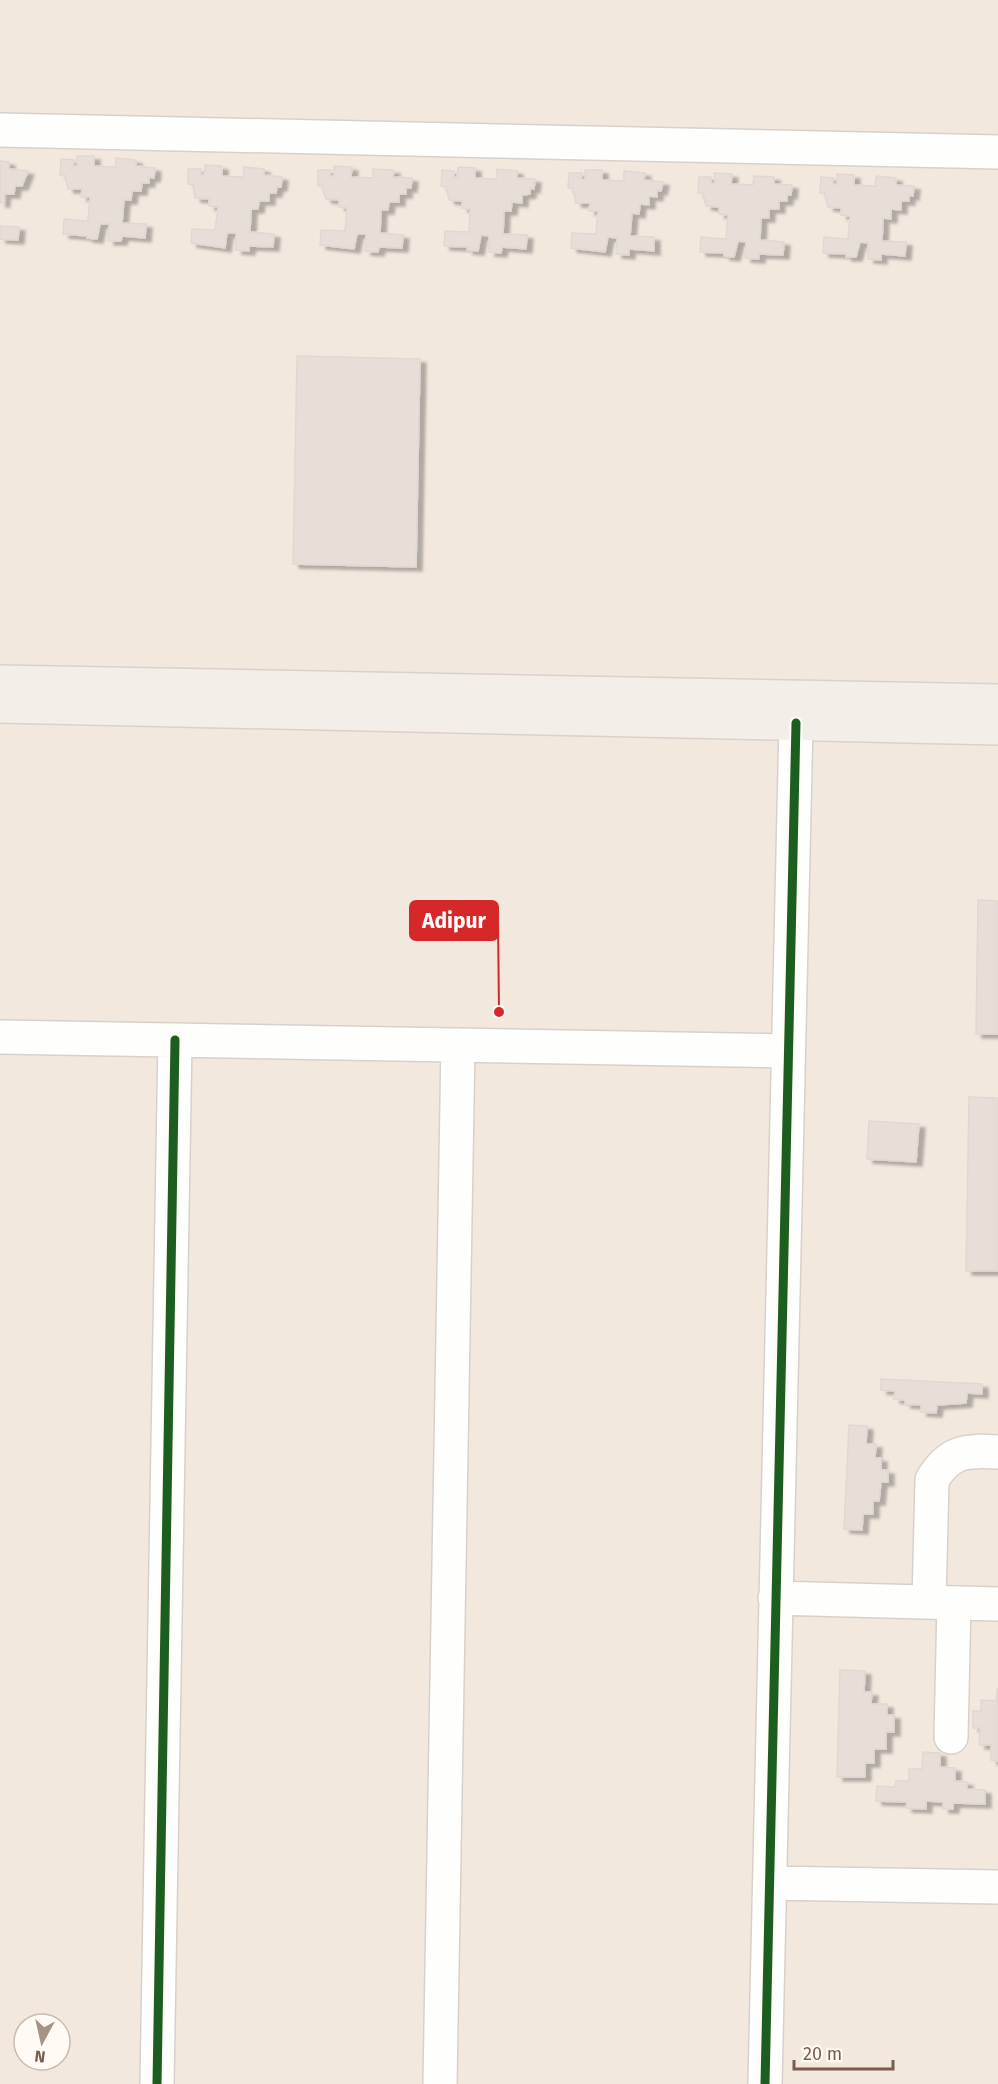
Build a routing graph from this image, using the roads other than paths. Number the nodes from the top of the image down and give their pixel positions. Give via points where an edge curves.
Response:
1 (0, 130) edge
2 (998, 152) edge
3 (0, 682) edge
4 (998, 701) edge
5 (0, 706) edge
6 (796, 723) junction
7 (998, 728) edge
8 (0, 1036) edge
9 (175, 1040) junction
10 (458, 1045) junction
11 (788, 1051) junction
12 (998, 1452) edge
13 (775, 1599) junction
14 (941, 1602) junction
15 (998, 1604) edge
16 (951, 1737) dead end
17 (770, 1883) junction
18 (998, 1887) edge
19 (158, 2084) edge
20 (440, 2084) edge
21 (765, 2084) edge

1 - 2 street
3 - 4 main road
5 - 6 main road
6 - 7 main road
6 - 11 street
8 - 9 street
9 - 10 street
9 - 19 street
10 - 11 street
10 - 20 street
11 - 13 street
12 - 14 street via 974,1450 956,1455 941,1463 932,1480
13 - 14 street
13 - 17 street
14 - 15 street
14 - 16 street
17 - 18 street
17 - 21 street

